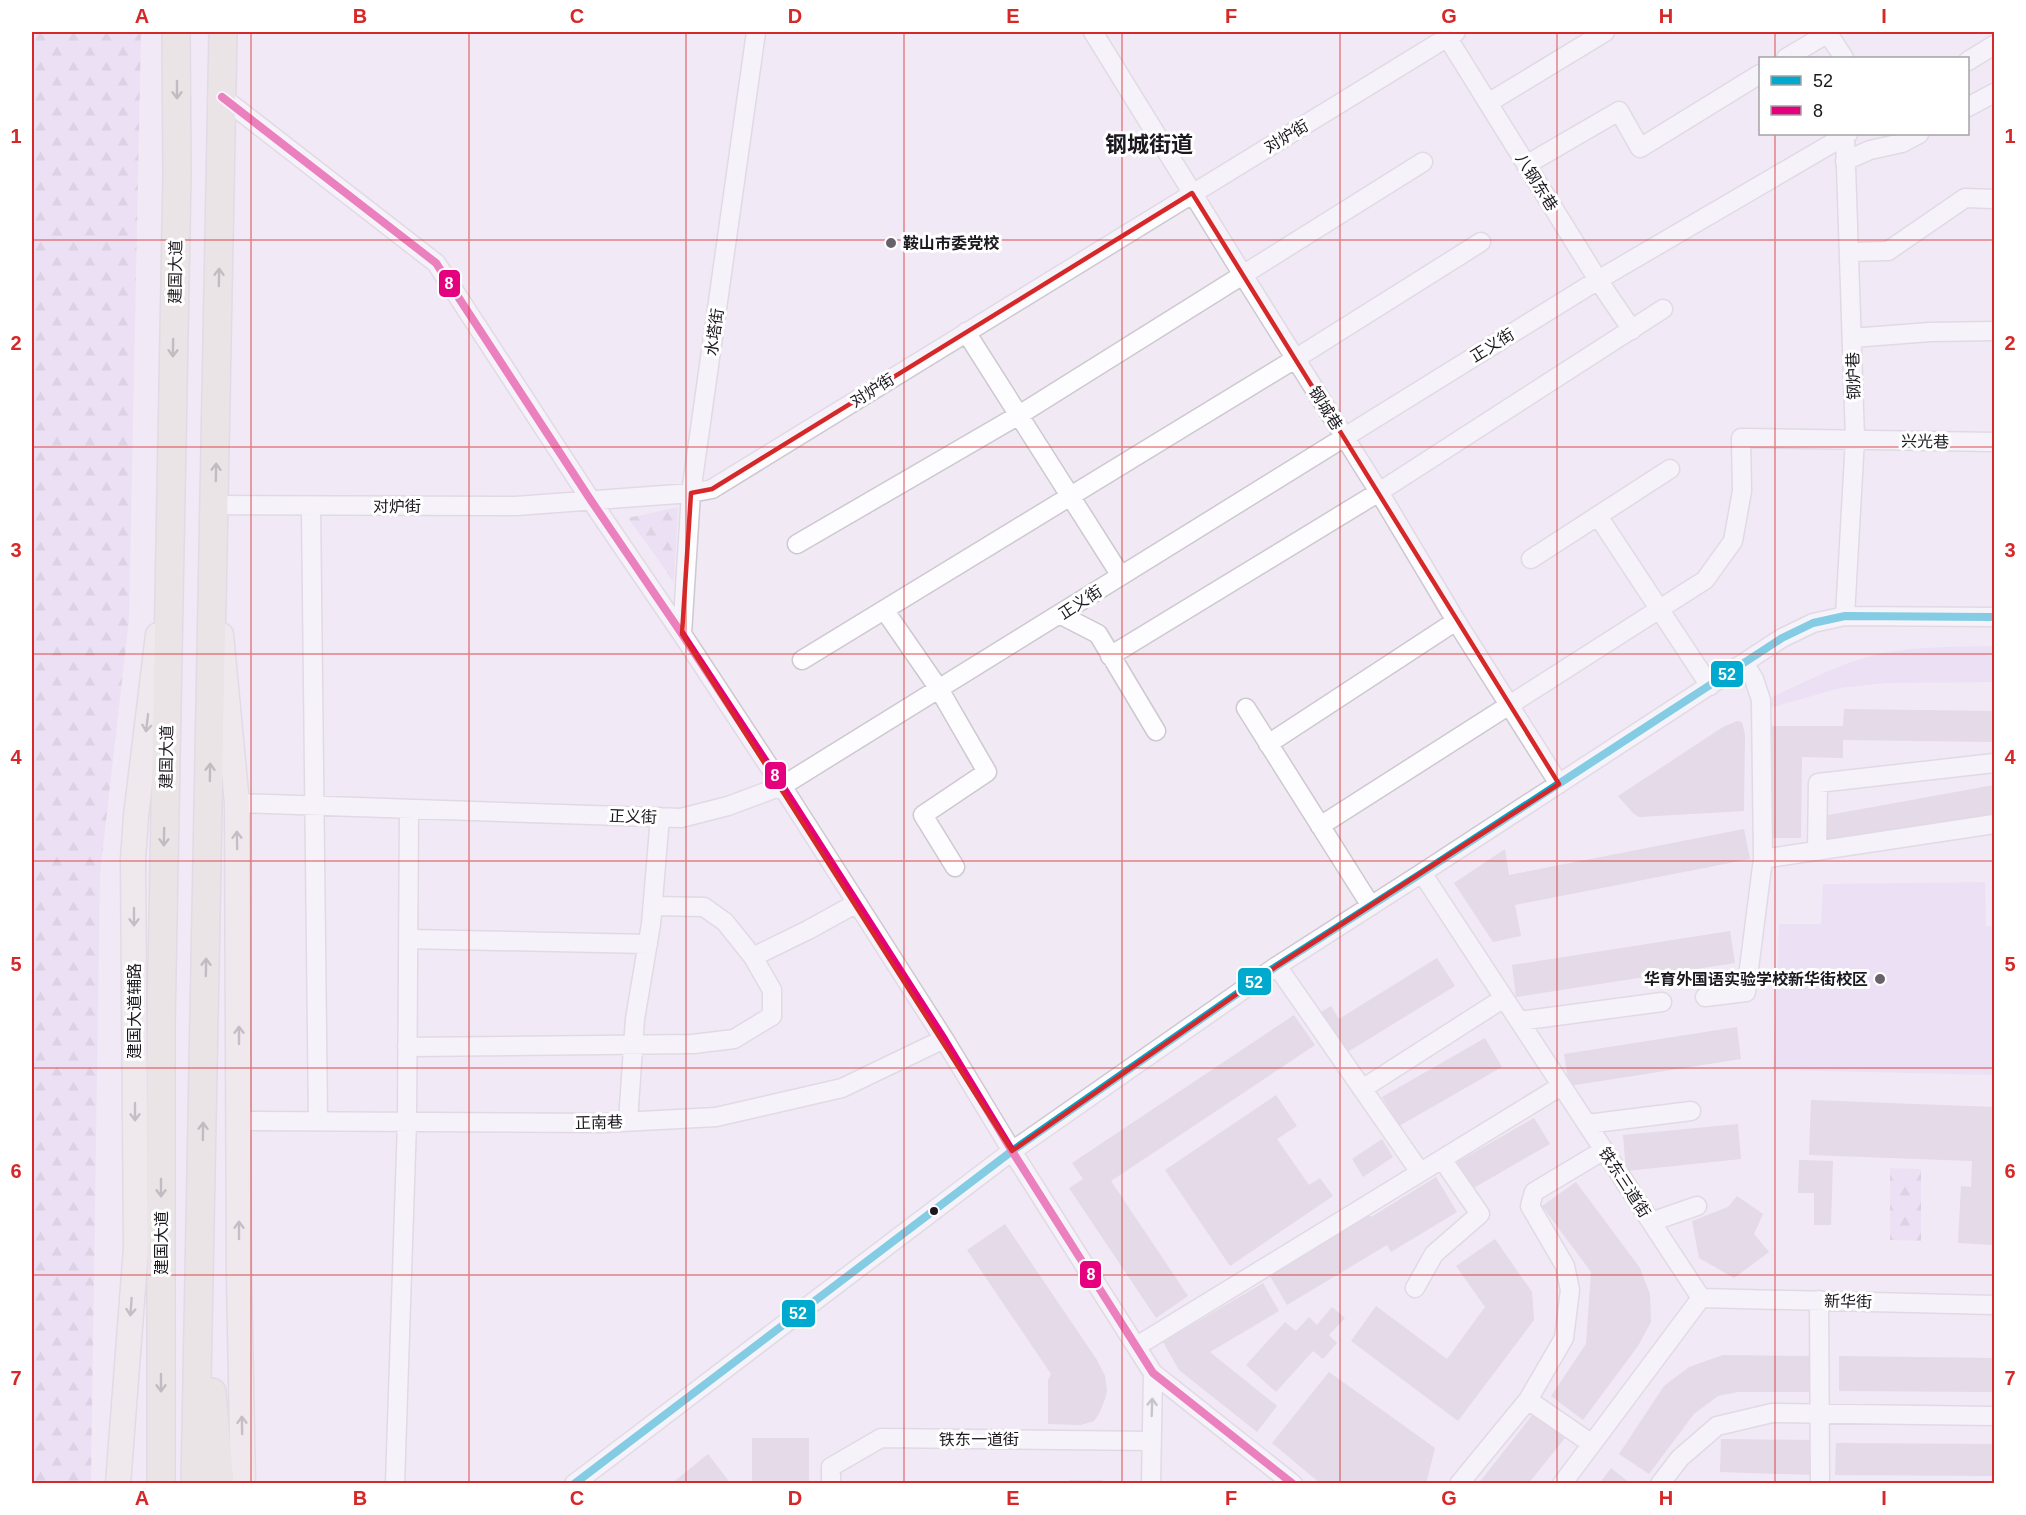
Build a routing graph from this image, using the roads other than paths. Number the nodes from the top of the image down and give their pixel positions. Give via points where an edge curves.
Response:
1 (176, 32) edge
2 (223, 32) edge
3 (756, 32) edge
4 (1093, 32) edge
5 (1605, 32) edge
6 (1828, 32) edge
7 (1449, 33) edge
8 (1995, 45) edge
9 (1787, 57) edge
10 (1843, 57) edge
11 (1969, 60) edge
12 (1759, 75) edge
13 (1995, 93) edge
14 (222, 97) junction
15 (1488, 103) junction
16 (1969, 106) edge
17 (1846, 135) edge
18 (1917, 135) edge
19 (1845, 161) junction
20 (1423, 162) dead end
21 (1526, 165) junction
22 (1192, 193) junction
23 (1995, 199) edge
24 (1481, 242) dead end
25 (1849, 252) junction
26 (1243, 275) junction
27 (1598, 280) junction
28 (1664, 309) dead end
29 (1632, 330) junction
30 (1995, 331) edge
31 (966, 332) junction
32 (1852, 338) junction
33 (1295, 359) junction
34 (1019, 415) junction
35 (1344, 437) junction
36 (1855, 439) junction
37 (1995, 442) edge
38 (1670, 469) dead end
39 (1379, 492) junction
40 (691, 493) junction
41 (1070, 496) junction
42 (590, 499) junction
43 (215, 506) junction
44 (311, 506) junction
45 (1598, 516) junction
46 (170, 540) junction
47 (797, 544) dead end
48 (214, 552) junction
49 (1531, 559) dead end
50 (1121, 576) junction
51 (1659, 609) junction
52 (885, 610) junction
53 (1060, 615) junction
54 (1845, 616) junction
55 (1995, 617) edge
56 (1456, 621) junction
57 (682, 634) junction
58 (1110, 656) junction
59 (802, 660) dead end
60 (1744, 663) junction
61 (1710, 686) junction
62 (939, 689) junction
63 (1509, 706) junction
64 (1246, 708) dead end
65 (1156, 731) dead end
66 (1268, 744) junction
67 (1995, 763) edge
68 (1559, 783) junction
69 (782, 786) junction
70 (237, 802) junction
71 (315, 805) junction
72 (409, 809) junction
73 (660, 817) junction
74 (1995, 824) edge
75 (1320, 826) junction
76 (1817, 851) junction
77 (1763, 859) junction
78 (955, 867) dead end
79 (1422, 873) junction
80 (857, 903) junction
81 (653, 906) junction
82 (1371, 906) junction
83 (408, 939) junction
84 (648, 944) junction
85 (753, 957) junction
86 (1277, 966) junction
87 (1705, 997) dead end
88 (1504, 998) junction
89 (1662, 1002) dead end
90 (1519, 1022) junction
91 (944, 1039) junction
92 (633, 1046) junction
93 (407, 1047) junction
94 (1561, 1086) junction
95 (1362, 1089) junction
96 (1691, 1111) dead end
97 (239, 1121) junction
98 (318, 1121) junction
99 (628, 1121) junction
100 (407, 1122) junction
101 (1587, 1124) junction
102 (1012, 1150) junction
103 (1604, 1150) junction
104 (1442, 1159) junction
105 (1420, 1172) junction
106 (1697, 1206) dead end
107 (1651, 1222) junction
108 (200, 1260) junction
109 (1415, 1288) dead end
110 (1701, 1298) junction
111 (1819, 1300) junction
112 (1995, 1305) edge
113 (1137, 1346) junction
114 (1153, 1372) junction
115 (1528, 1400) junction
116 (1820, 1413) junction
117 (1995, 1416) edge
118 (1151, 1441) junction
119 (1592, 1444) junction
120 (161, 1445) junction
121 (118, 1484) edge
122 (156, 1484) edge
123 (161, 1484) edge
124 (195, 1484) edge
125 (220, 1484) edge
126 (243, 1484) edge
127 (395, 1484) edge
128 (574, 1484) edge
129 (831, 1484) edge
130 (1151, 1484) edge
131 (1293, 1484) edge
132 (1459, 1484) edge
133 (1562, 1484) edge
134 (1660, 1484) edge
135 (1820, 1484) edge

1 -> 46 highway, 建国大道
2 - 14 highway
3 - 40 street, 水塔街
4 - 22 street, 钢城巷
5 - 15 street
6 - 9 street
6 - 10 street
7 - 15 street, 八钢东巷
7 - 22 street, 对炉街
8 - 11 street
12 - 21 street via 1640,148 1619,111
13 - 16 street
14 - 42 street via 436,263
43 -> 14 highway
15 - 21 street, 八钢东巷
17 - 19 street, 钢炉巷
17 - 27 street, 正义街
18 - 19 street
19 - 25 street, 钢炉巷
20 - 26 street
21 - 27 street, 八钢东巷
22 - 26 street, 钢城巷
22 - 31 street, 对炉街
23 - 25 street via 1965,198 1888,251
24 - 33 street
25 - 32 street, 钢炉巷
26 - 33 street, 钢城巷
26 - 34 street
27 - 29 street, 八钢东巷
27 - 35 street, 正义街
28 - 29 street
29 - 39 street
30 - 32 street
31 - 34 street
31 - 40 street, 对炉街 via 712,489
32 - 36 street, 钢炉巷
33 - 35 street, 钢城巷
33 - 41 street
34 - 41 street
34 - 47 street
35 - 39 street, 钢城巷
35 - 50 street, 正义街
36 - 37 street, 兴光巷
36 - 51 street, 兴光巷 via 1741,438 1742,491 1733,541 1705,580
36 - 54 street, 钢炉巷
38 - 45 street
39 - 56 street, 钢城巷
39 - 58 street
40 - 42 street, 对炉街
40 - 57 street, 水塔街
41 - 50 street
41 - 52 street
42 - 44 street, 对炉街 via 516,506
42 - 57 street
43 - 44 street, 对炉街
43 - 48 highway
44 - 71 street
45 - 49 street
45 - 51 street
46 -> 120 highway, 建国大道 via 160,1025
46 -> 121 main road, 建国大道辅路 via 134,849 136,1248
48 - 70 main road
108 -> 48 highway
50 - 53 street, 正义街
51 - 61 street
51 - 63 street
52 - 59 street
52 - 62 street
53 - 58 street via 1098,634
53 - 62 street, 正义街
54 - 55 street
54 - 60 street via 1813,623
56 - 63 street, 钢城巷
56 - 66 street
57 - 69 street
58 - 65 street
60 - 61 street
60 - 77 street via 1761,700
61 - 68 street
62 - 69 street, 正义街
62 - 78 street via 987,772 923,815
63 - 68 street, 钢城巷
63 - 75 street
64 - 66 street
66 - 75 street
67 - 76 street via 1818,783
68 - 79 street
69 - 73 street, 正义街 via 681,818
69 - 80 street
70 - 71 street, 正义街
97 -> 70 main road
71 - 72 street, 正义街
71 - 98 street
72 - 73 street, 正义街
72 - 83 street
73 - 81 street
74 - 76 street
75 - 82 street
76 - 77 street
77 - 87 street via 1746,992
79 - 82 street
79 - 88 street, 铁东三道街
80 - 85 street
80 - 91 street
81 - 84 street
81 - 85 street via 704,907 725,922
82 - 86 street
83 - 84 street
83 - 93 street
84 - 92 street
85 - 92 street via 772,990 772,1016 734,1039
86 - 95 street
86 - 102 street
88 - 90 street, 铁东三道街
88 - 95 street
89 - 90 street
90 - 94 street, 铁东三道街
91 - 99 street, 正南巷 via 842,1088 716,1117
91 - 102 street
92 - 93 street
92 - 99 street
93 - 100 street
94 - 101 street, 铁东三道街
94 - 104 street
95 - 105 street
96 - 101 street
97 - 98 street, 正南巷
126 -> 97 main road
98 - 100 street, 正南巷
99 - 100 street, 正南巷
100 - 127 street
101 - 103 street, 铁东三道街
102 - 113 street
102 - 128 street
103 - 107 street, 铁东三道街
103 - 115 street via 1534,1192 1530,1206 1565,1266 1570,1290 1564,1338
104 - 105 street
104 - 109 street via 1480,1214 1434,1254
105 - 113 street
106 - 107 street
107 - 110 street, 铁东三道街
108 - 124 highway
108 - 125 highway
110 - 111 street, 新华街
110 - 119 street
111 - 112 street, 新华街
111 - 116 street
113 - 114 street
118 -> 114 street
114 - 131 street
115 - 119 street
115 - 132 street
116 - 117 street
116 - 134 street via 1772,1413 1716,1426 1680,1458
116 - 135 street
118 - 129 street, 铁东一道街 via 881,1438 831,1467
118 - 130 street
119 - 133 street
120 - 122 highway
120 - 123 highway, 建国大道

